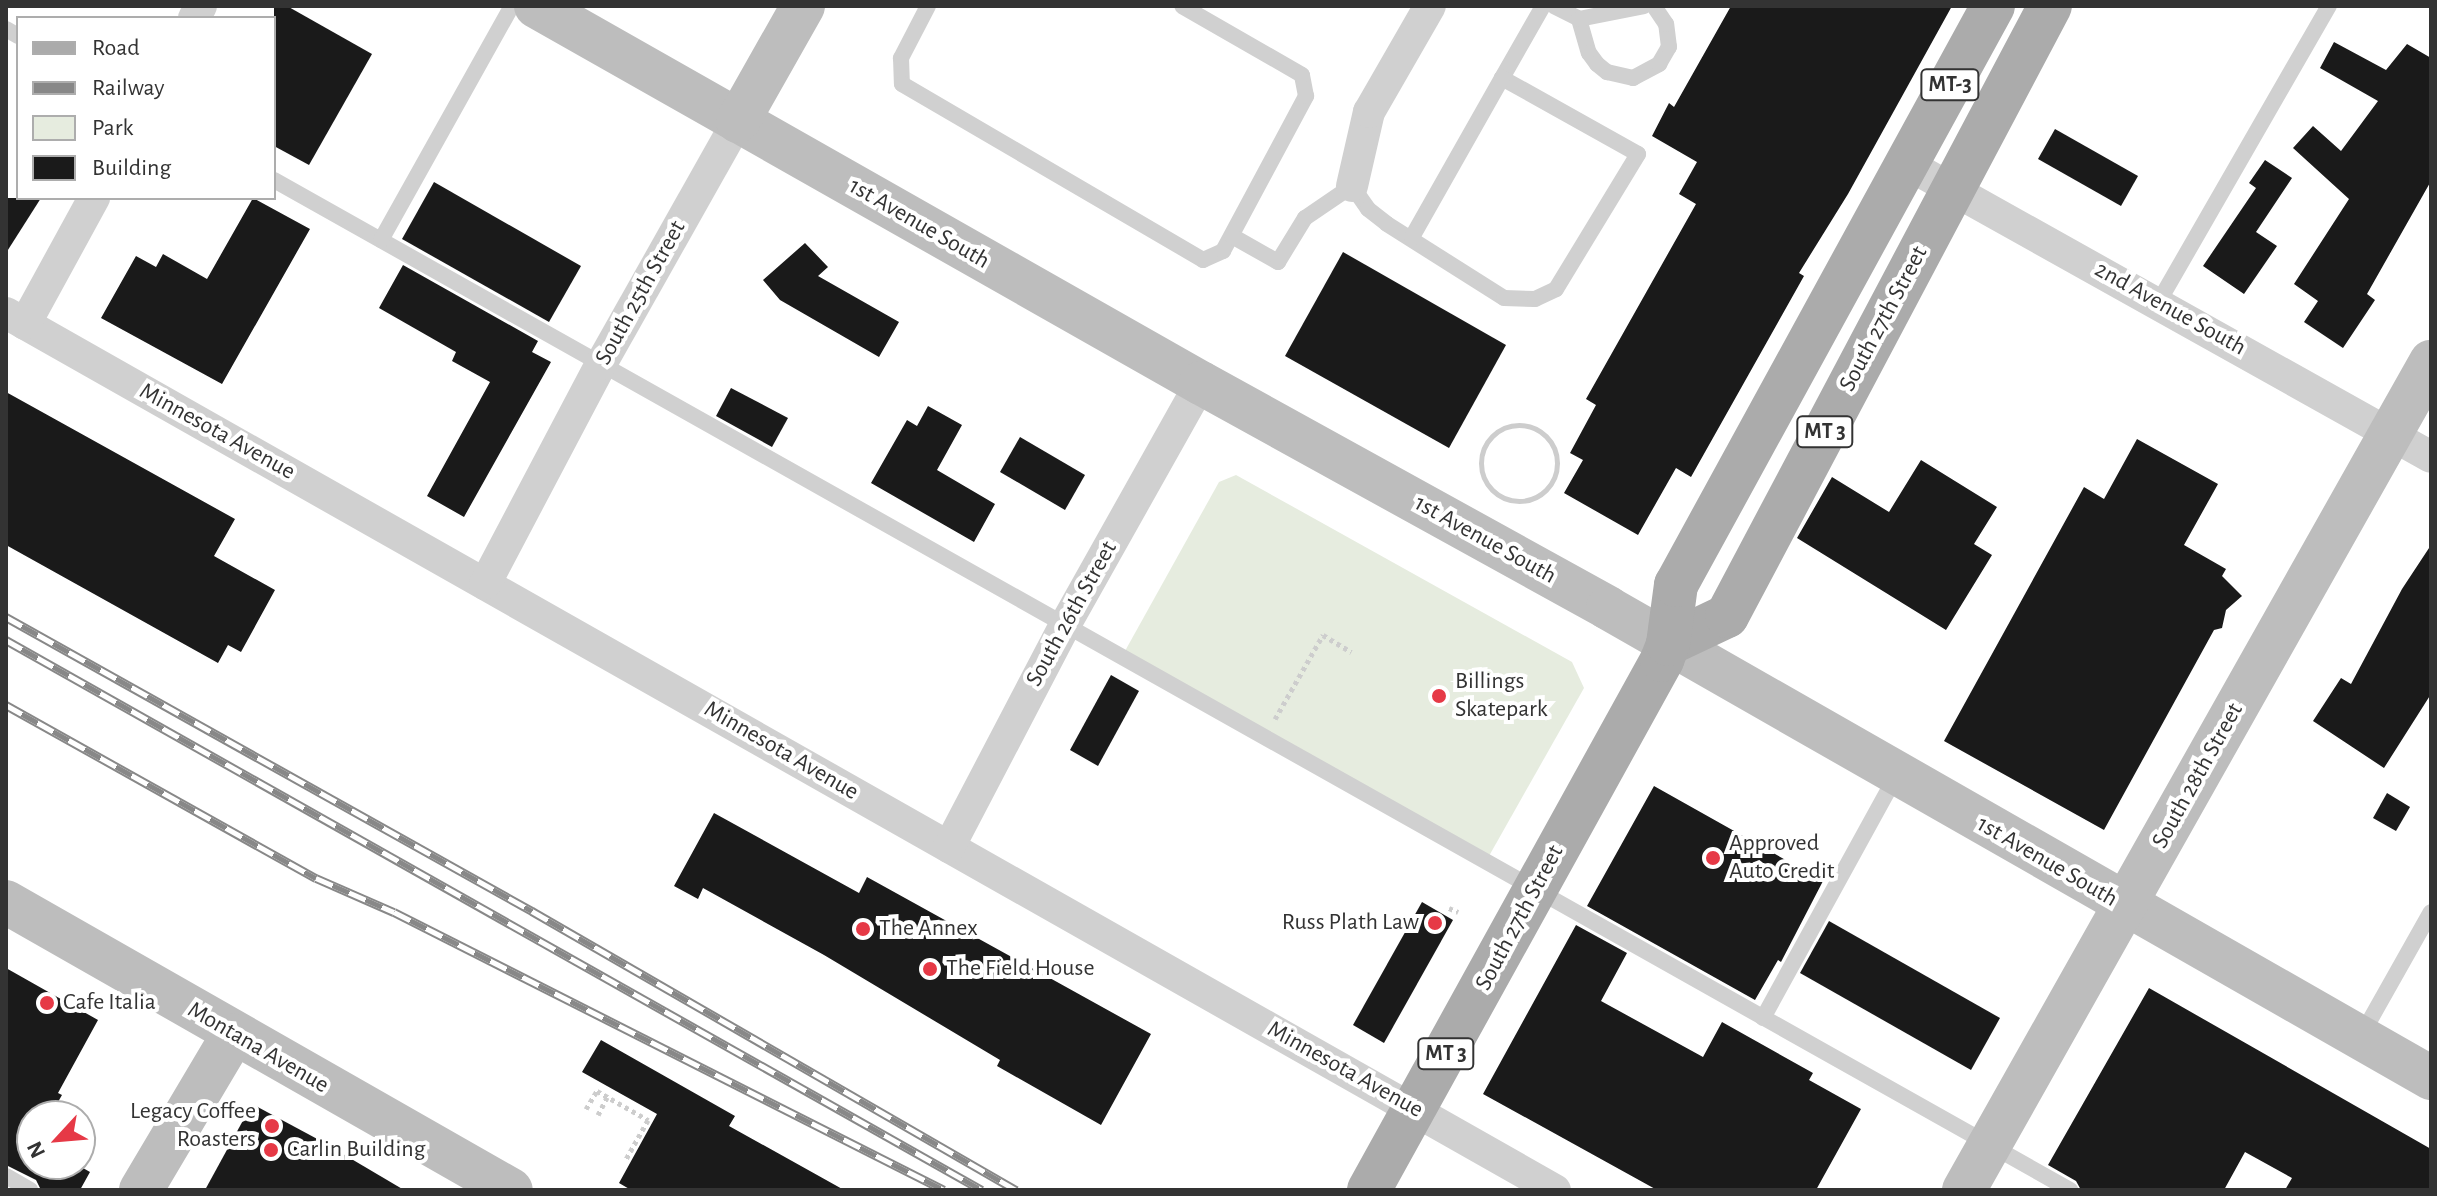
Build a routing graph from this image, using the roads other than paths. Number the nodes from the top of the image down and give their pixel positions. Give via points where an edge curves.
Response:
1 (512, 6) edge
2 (536, 6) edge
3 (803, 6) edge
4 (928, 6) edge
5 (1182, 6) edge
6 (1430, 6) edge
7 (1543, 6) edge
8 (1554, 6) edge
9 (1644, 6) edge
10 (1654, 6) edge
11 (1993, 6) edge
12 (2050, 6) edge
13 (2329, 6) edge
14 (1579, 19) junction
15 (1502, 78) junction
16 (738, 121) junction
17 (1907, 164) junction
18 (276, 181) edge
19 (1352, 186) junction
20 (1953, 189) junction
21 (93, 200) edge
22 (1232, 236) junction
23 (1412, 237) junction
24 (381, 240) junction
25 (2158, 303) junction
26 (15, 319) edge
27 (2431, 362) edge
28 (601, 364) junction
29 (1201, 383) junction
30 (2391, 433) junction
31 (2431, 457) edge
32 (485, 584) junction
33 (1065, 625) junction
34 (1668, 644) junction
35 (1898, 774) junction
36 (949, 847) junction
37 (1535, 888) junction
38 (6, 902) edge
39 (2125, 906) junction
40 (2431, 912) edge
41 (1763, 1018) junction
42 (233, 1035) junction
43 (2360, 1038) junction
44 (2431, 1078) edge
45 (1414, 1110) junction
46 (1989, 1145) junction
47 (6, 1176) edge
48 (30, 1190) edge
49 (141, 1190) edge
50 (511, 1190) edge
51 (1369, 1190) edge
52 (1555, 1190) edge
53 (1964, 1190) edge
54 (2070, 1190) edge

1 - 24 lane
2 - 16 street, 1st Avenue South
3 - 16 street, South 25th Street
4 - 22 lane via 901,58 902,84 1203,260 1223,251
5 - 22 lane via 1302,75 1306,96
6 - 19 street via 1369,112
7 - 15 lane
8 - 14 lane
9 - 14 lane
10 - 14 lane via 1666,24 1669,47 1659,64 1633,78 1597,64
11 - 17 main road, South 27th Street / MT-3
12 - 20 main road, South 27th Street / MT 3
13 - 25 lane
15 - 23 lane
15 - 23 lane via 1638,154 1556,289 1535,299 1504,298
16 - 28 street, South 25th Street
16 - 29 street, 1st Avenue South
17 - 20 street, 2nd Avenue South
17 - 34 main road, South 27th Street / MT-3 via 1676,585
18 - 24 lane
19 - 22 lane via 1305,218 1278,262
19 - 23 lane via 1368,209
20 - 25 street, 2nd Avenue South
20 - 34 main road, South 27th Street / MT 3 via 1727,616
21 - 26 street
24 - 28 lane
25 - 30 street, 2nd Avenue South
26 - 32 street, Minnesota Avenue
27 - 30 street, South 28th Street
28 - 32 street, South 25th Street
28 - 33 lane
29 - 33 street, South 26th Street
29 - 34 street, 1st Avenue South
30 - 31 street, 2nd Avenue South
30 - 39 street, South 28th Street
32 - 36 street, Minnesota Avenue
33 - 36 street, South 26th Street
33 - 37 lane
34 - 35 street, 1st Avenue South
34 - 37 main road, South 27th Street / MT 3
35 - 39 street, 1st Avenue South
35 - 41 lane
36 - 45 street, Minnesota Avenue
37 - 41 lane
37 - 45 main road, South 27th Street / MT 3
38 - 42 street, Montana Avenue
39 - 43 street, 1st Avenue South
39 - 46 street, South 28th Street
40 - 43 lane
41 - 46 lane
42 - 49 street
42 - 50 street, Montana Avenue
43 - 44 street, 1st Avenue South
45 - 51 main road, South 27th Street / MT 3
45 - 52 street, Minnesota Avenue
46 - 53 street, South 28th Street
46 - 54 lane
47 - 48 lane

